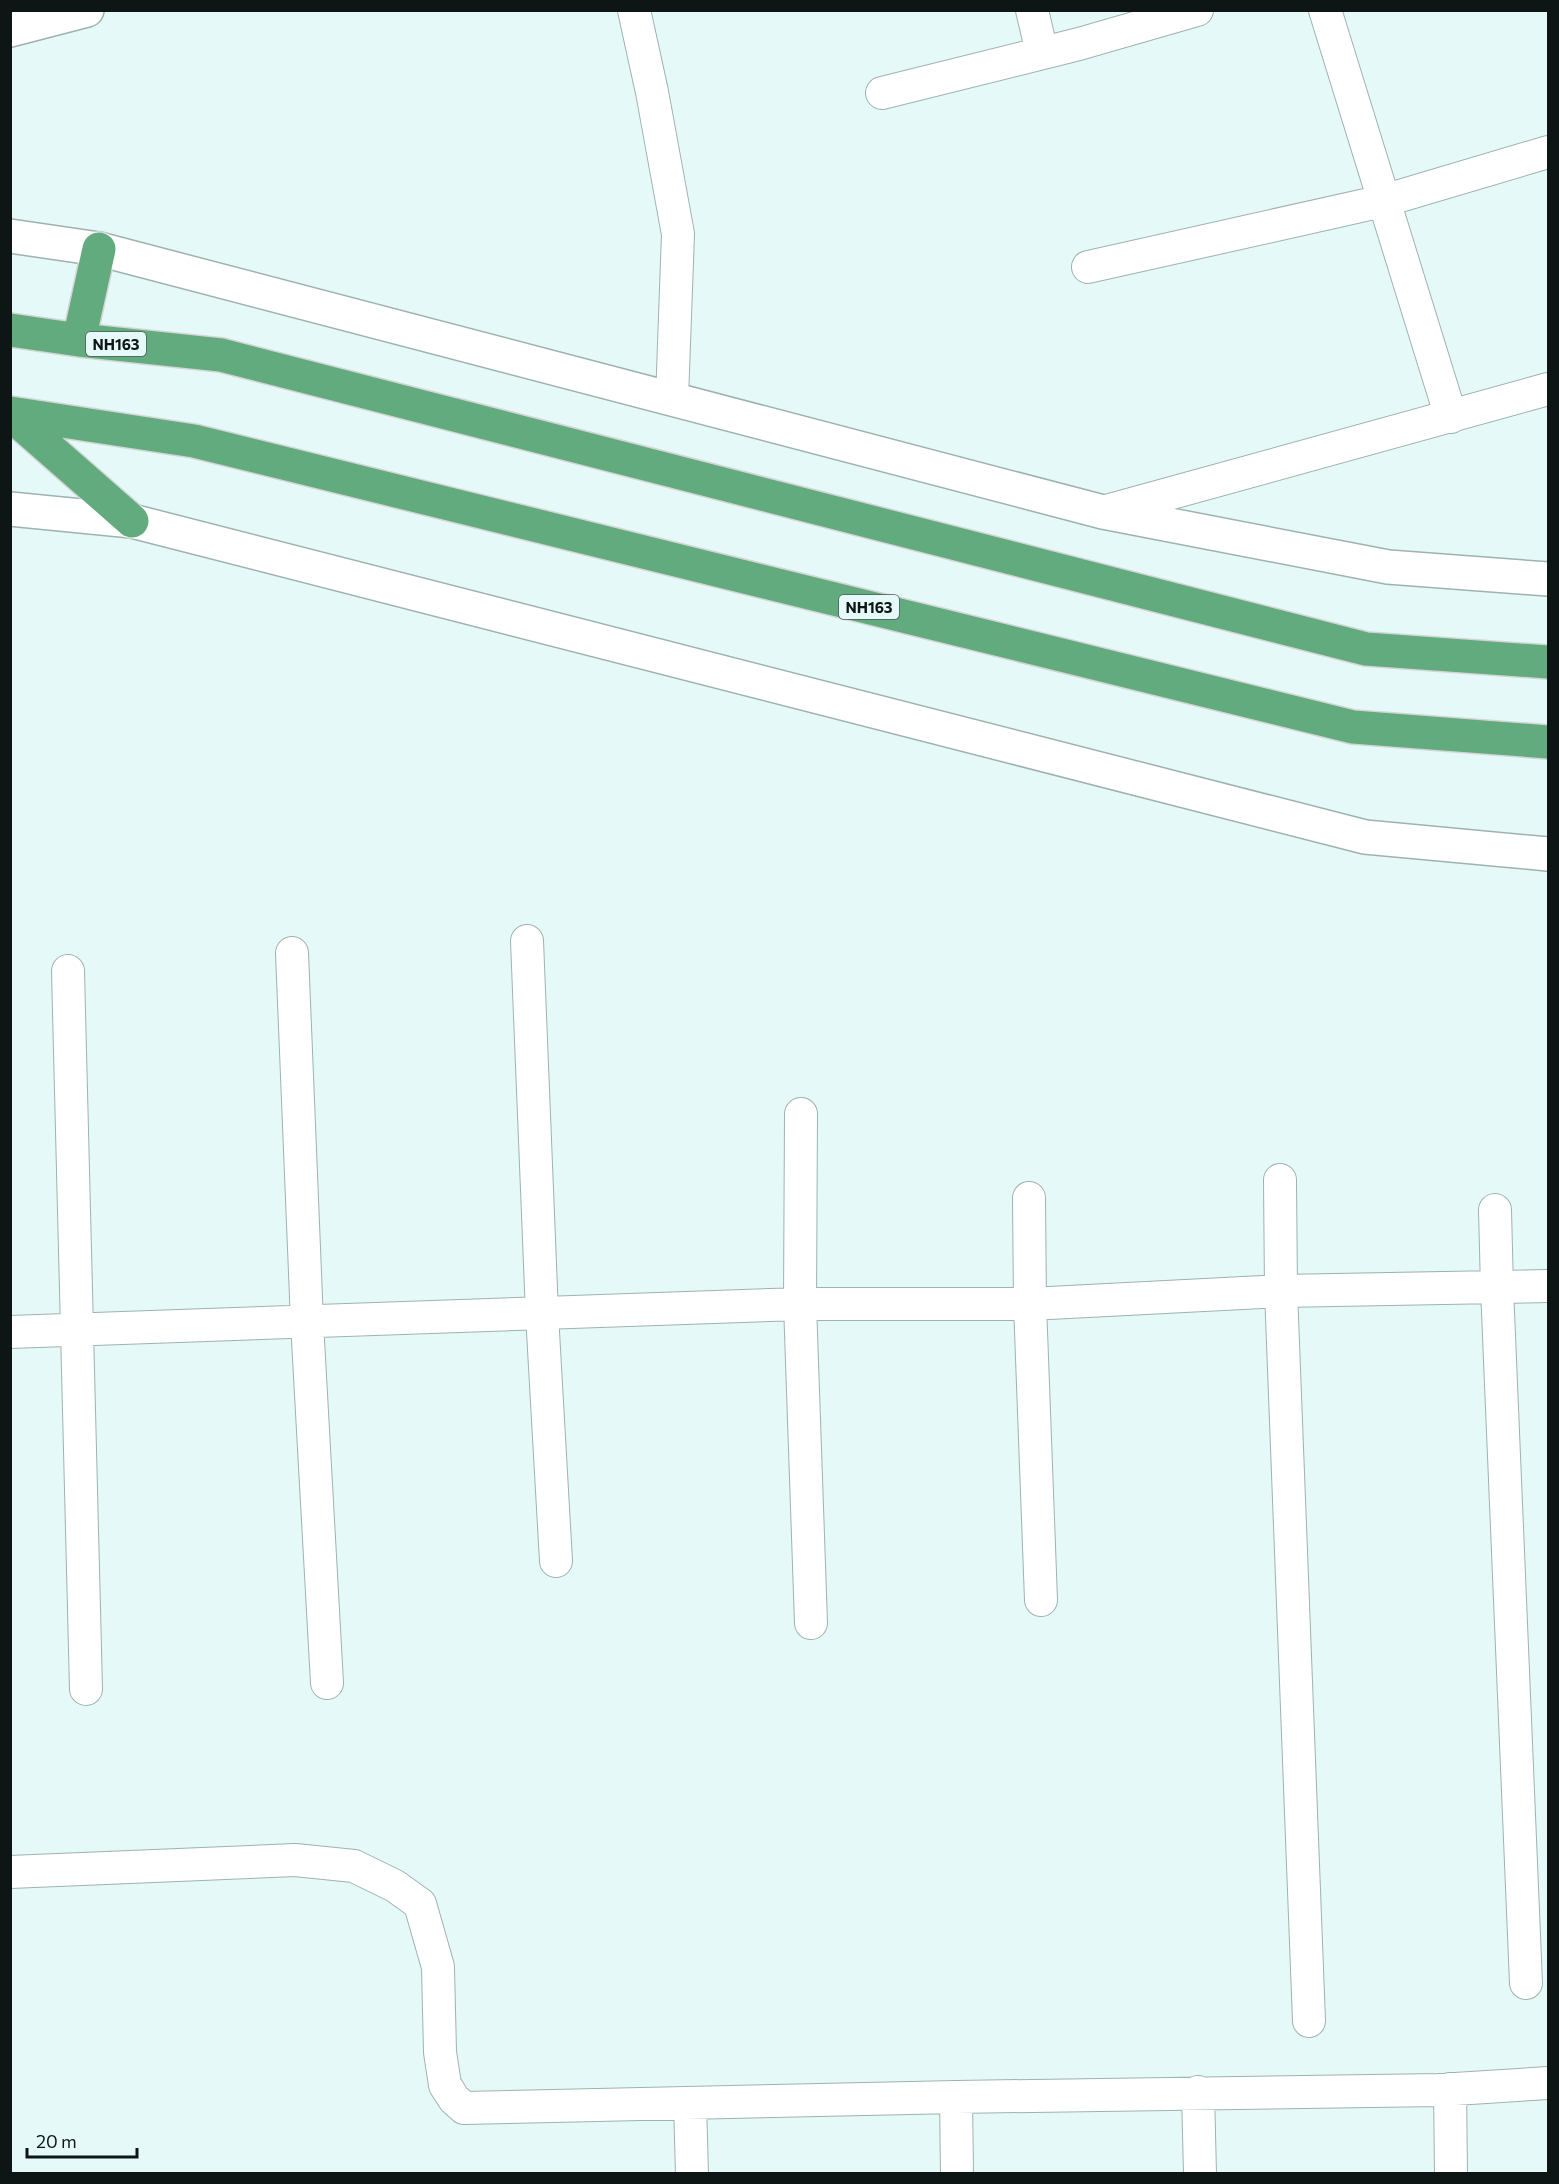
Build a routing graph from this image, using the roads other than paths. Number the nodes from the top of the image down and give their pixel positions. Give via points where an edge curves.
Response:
1 (87, 10) edge
2 (634, 10) edge
3 (1032, 10) edge
4 (1197, 10) edge
5 (1325, 10) edge
6 (10, 30) edge
7 (1042, 53) junction
8 (882, 93) dead end
9 (1548, 152) edge
10 (1383, 201) junction
11 (10, 236) edge
12 (99, 249) junction
13 (1088, 267) dead end
14 (10, 330) edge
15 (80, 340) junction
16 (1548, 389) edge
17 (672, 399) junction
18 (10, 414) edge
19 (1450, 417) junction
20 (10, 509) edge
21 (1103, 512) junction
22 (132, 521) junction
23 (1548, 579) edge
24 (1548, 662) edge
25 (1548, 742) edge
26 (1548, 854) edge
27 (527, 941) dead end
28 (292, 954) dead end
29 (68, 971) dead end
30 (801, 1114) dead end
31 (1280, 1180) dead end
32 (1029, 1198) dead end
33 (1495, 1210) dead end
34 (1548, 1286) edge
35 (1497, 1288) junction
36 (1281, 1291) junction
37 (800, 1304) junction
38 (1030, 1304) junction
39 (542, 1314) junction
40 (307, 1322) junction
41 (78, 1330) junction
42 (10, 1332) edge
43 (556, 1561) dead end
44 (1041, 1600) dead end
45 (811, 1623) dead end
46 (327, 1683) dead end
47 (86, 1689) dead end
48 (10, 1872) edge
49 (1526, 1983) dead end
50 (1309, 2021) dead end
51 (1548, 2084) edge
52 (1450, 2089) junction
53 (1197, 2092) junction
54 (956, 2097) junction
55 (690, 2103) junction
56 (692, 2174) edge
57 (957, 2174) edge
58 (1200, 2174) edge
59 (1451, 2174) edge

1 - 6 main road
2 - 17 street via 678,234
3 - 7 street
4 - 7 street
5 - 10 street
7 - 8 street
9 - 10 street
10 - 13 street
10 - 19 street
11 - 12 main road
12 - 15 highway
12 - 17 main road
14 - 15 highway, NH163
15 - 24 highway, NH163 via 221,355 1366,649
16 - 19 street
17 - 21 main road
18 - 22 highway
18 - 25 highway, NH163 via 194,441 1353,727
19 - 21 street
20 - 22 main road
21 - 23 main road via 1388,567
22 - 26 main road via 1365,837
27 - 39 street
28 - 40 street
29 - 41 street
30 - 37 street
31 - 36 street
32 - 38 street
33 - 35 street
34 - 35 street
35 - 36 street
35 - 49 street
36 - 38 street
36 - 50 street
37 - 38 street
37 - 39 street
37 - 45 street
38 - 44 street
39 - 40 street
39 - 43 street
40 - 41 street
40 - 46 street
41 - 42 street
41 - 47 street
48 - 55 street via 295,1860 354,1866 395,1886 420,1904 438,1967 440,2052 445,2085 464,2108
51 - 52 street
52 - 53 street
52 - 59 street
53 - 54 street
53 - 58 street
54 - 55 street
54 - 57 street
55 - 56 street

